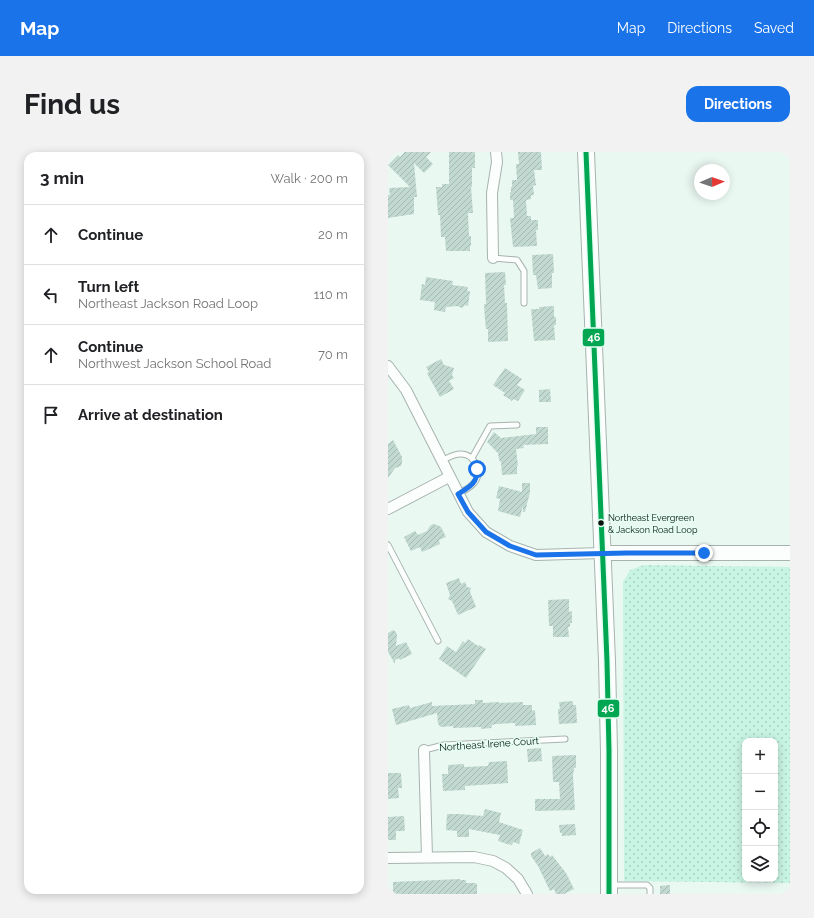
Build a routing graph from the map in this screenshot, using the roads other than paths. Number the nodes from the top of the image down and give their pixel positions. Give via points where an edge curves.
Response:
1 (496, 152) edge
2 (586, 152) edge
3 (494, 258) joint
4 (524, 303) dead end
5 (388, 366) edge
6 (517, 425) dead end
7 (472, 458) junction
8 (441, 461) junction
9 (449, 477) junction
10 (458, 494) junction
11 (388, 509) edge
12 (388, 545) edge
13 (602, 553) junction
14 (790, 553) edge
15 (438, 641) dead end
16 (566, 739) dead end
17 (424, 750) joint
18 (427, 857) junction
19 (388, 858) edge
20 (609, 890) edge
21 (527, 893) edge
22 (650, 894) edge

1 - 3 street via 492,193
2 - 13 main road
3 - 4 lane via 517,260 524,271
5 - 8 street via 406,390
6 - 7 lane via 490,426
7 - 8 lane via 457,454
7 - 10 lane via 477,469 476,480
8 - 9 street
9 - 10 street
9 - 11 street
10 - 13 street via 468,512 486,532 510,546 536,555
12 - 15 lane
13 - 14 main road
13 - 20 main road via 609,736
16 - 17 lane, Northeast Irene Court via 444,745
17 - 18 street, Northeast Irene Court
18 - 19 street
18 - 21 street via 474,857 493,861 518,879
20 - 22 lane via 646,885 650,888

